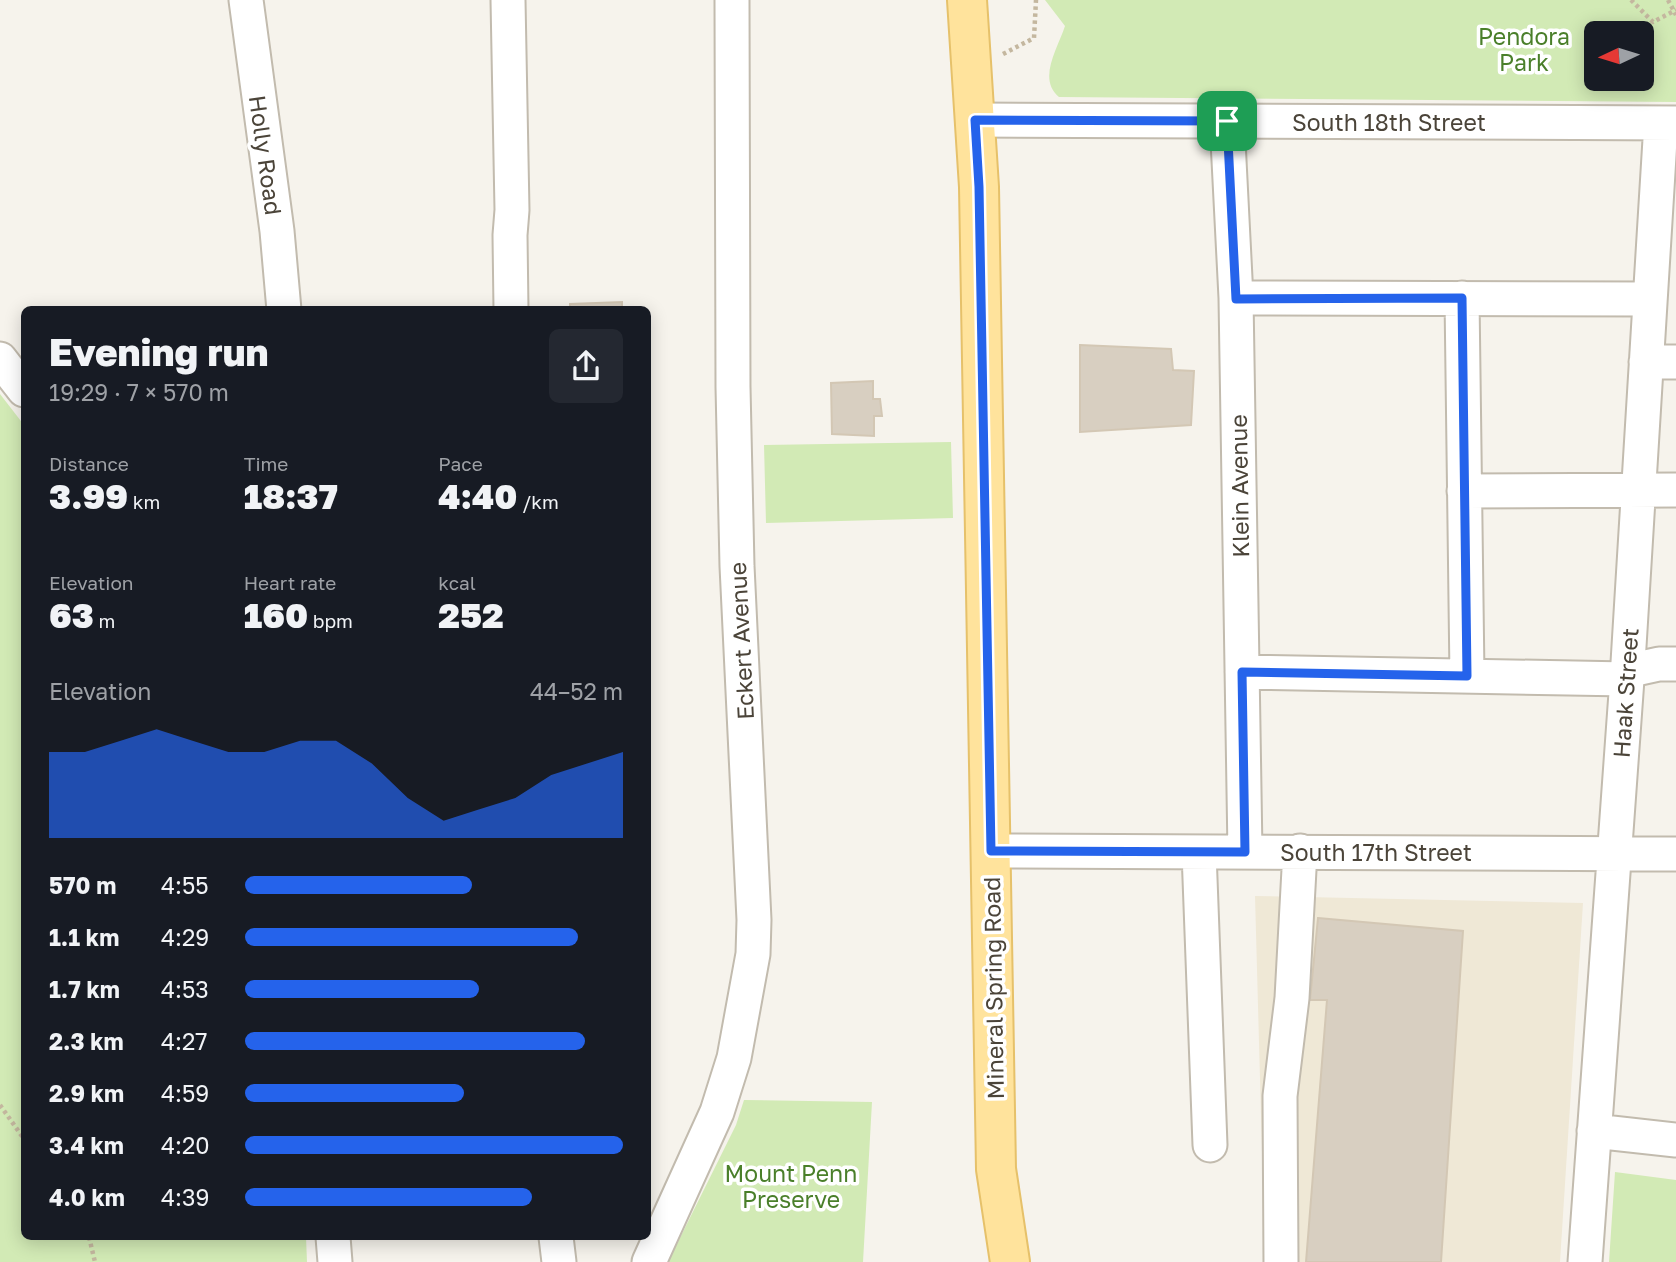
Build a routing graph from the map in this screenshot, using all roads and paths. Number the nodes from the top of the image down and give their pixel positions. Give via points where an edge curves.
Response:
1 (246, 0) edge
2 (509, 0) edge
3 (732, 0) edge
4 (1036, 0) edge
5 (1631, 0) edge
6 (1668, 0) edge
7 (964, 7) edge
8 (1675, 12) edge
9 (1034, 38) dead end
10 (975, 120) junction
11 (1227, 121) junction
12 (1668, 123) edge
13 (1462, 298) junction
14 (1236, 299) junction
15 (284, 306) edge
16 (511, 306) edge
17 (1659, 306) edge
18 (0, 359) edge
19 (1661, 362) edge
20 (21, 386) edge
21 (1638, 490) junction
22 (1676, 490) edge
23 (1464, 491) junction
24 (1676, 664) edge
25 (1242, 672) junction
26 (1627, 675) junction
27 (1467, 676) junction
28 (991, 851) junction
29 (1300, 851) junction
30 (1199, 852) junction
31 (1245, 852) junction
32 (1614, 853) junction
33 (1676, 854) edge
34 (0, 1105) edge
35 (1594, 1130) junction
36 (21, 1135) edge
37 (1676, 1140) edge
38 (1210, 1145) dead end
39 (90, 1240) edge
40 (333, 1240) edge
41 (556, 1240) edge
42 (95, 1262) edge
43 (335, 1262) edge
44 (559, 1262) edge
45 (649, 1262) edge
46 (1010, 1262) edge
47 (1281, 1262) edge
48 (1585, 1262) edge

1 - 15 street, Holly Road
2 - 16 street
3 - 45 street, Eckert Avenue via 736,553 753,954 734,1058 717,1112
4 - 9 path
5 - 8 path via 1653,22
6 - 8 path
7 - 10 main road, Mineral Spring Road
10 - 11 street, South 18th Street
10 - 28 main road, Mineral Spring Road
11 - 12 street, South 18th Street
11 - 14 street, Klein Avenue
12 - 17 street, Haak Street
13 - 14 street
13 - 17 street
13 - 23 street
14 - 25 street, Klein Avenue
17 - 19 street, Haak Street
18 - 20 street
19 - 21 street, Haak Street
21 - 22 street
21 - 23 street
21 - 26 street, Haak Street
23 - 27 street
24 - 26 street via 1659,664
25 - 27 street
25 - 31 street, Klein Avenue
26 - 27 street
26 - 32 street, Haak Street
28 - 30 street, South 17th Street
28 - 46 main road, Mineral Spring Road via 996,1169
29 - 31 street, South 17th Street
29 - 32 street, South 17th Street
29 - 47 street via 1292,998 1280,1096
30 - 31 street, South 17th Street
30 - 38 street
32 - 33 street, South 17th Street
32 - 35 street, Haak Street
34 - 36 path
35 - 37 street
35 - 48 street, Haak Street
39 - 42 path
40 - 43 street
41 - 44 street

